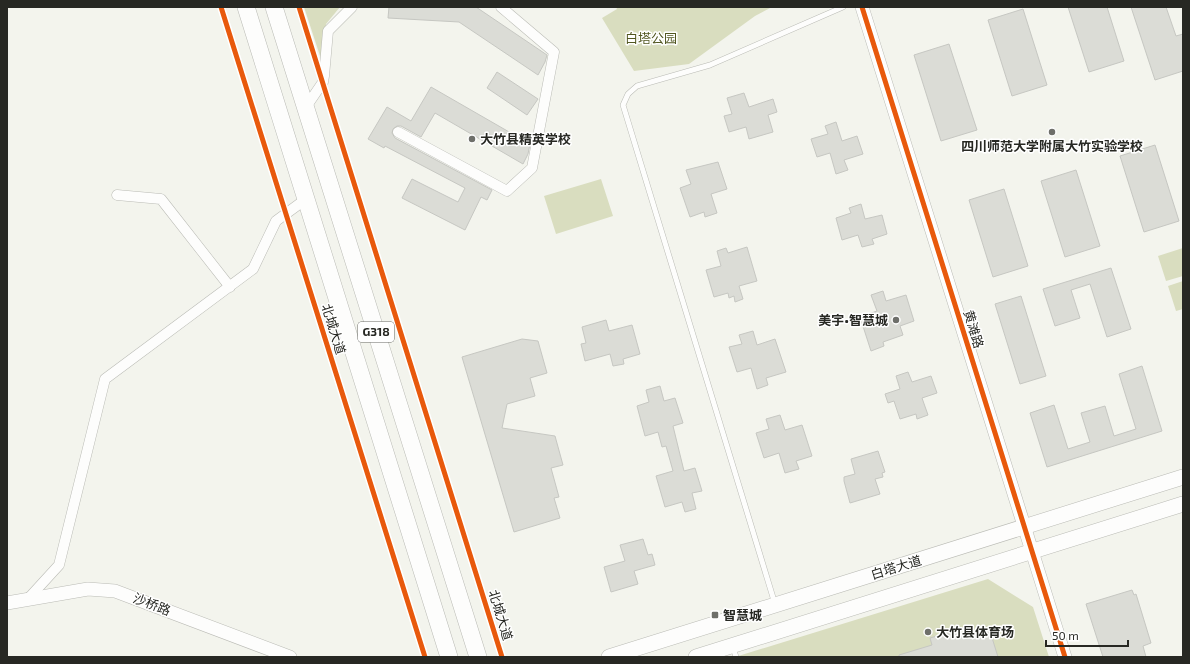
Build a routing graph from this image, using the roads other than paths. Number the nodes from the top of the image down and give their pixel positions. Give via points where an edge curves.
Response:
1 (246, 7) edge
2 (274, 7) edge
3 (352, 7) edge
4 (500, 7) edge
5 (843, 7) edge
6 (862, 7) edge
7 (306, 107) junction
8 (398, 132) dead end
9 (117, 195) dead end
10 (306, 199) junction
11 (230, 287) junction
12 (1183, 477) edge
13 (1183, 504) edge
14 (1024, 527) junction
15 (1032, 552) junction
16 (27, 600) junction
17 (7, 603) edge
18 (776, 605) junction
19 (734, 651) edge
20 (290, 657) edge
21 (449, 657) edge
22 (478, 657) edge
23 (609, 657) edge
24 (696, 657) edge
25 (1065, 657) edge

1 - 10 highway, 北城大道 / G318
2 - 7 highway, G318
3 - 7 street via 328,31 323,82
4 - 8 street via 554,52 532,168 507,191
5 - 18 lane via 710,65 637,86 628,94 623,105
6 - 14 street, 黄滩路
7 - 22 highway, G318
9 - 11 street via 162,199
10 - 11 street via 276,221 253,268
10 - 21 highway, 北城大道 / G318
11 - 16 street via 105,379 59,564
12 - 14 main road, 白塔大道
13 - 15 main road, 白塔大道
14 - 15 street, 黄滩路
14 - 18 main road, 白塔大道
15 - 19 main road, 白塔大道
15 - 25 street, 黄滩路
16 - 17 street, 沙桥路
16 - 20 street, 沙桥路 via 88,589 115,591
18 - 23 main road, 白塔大道
19 - 24 main road, 白塔大道

